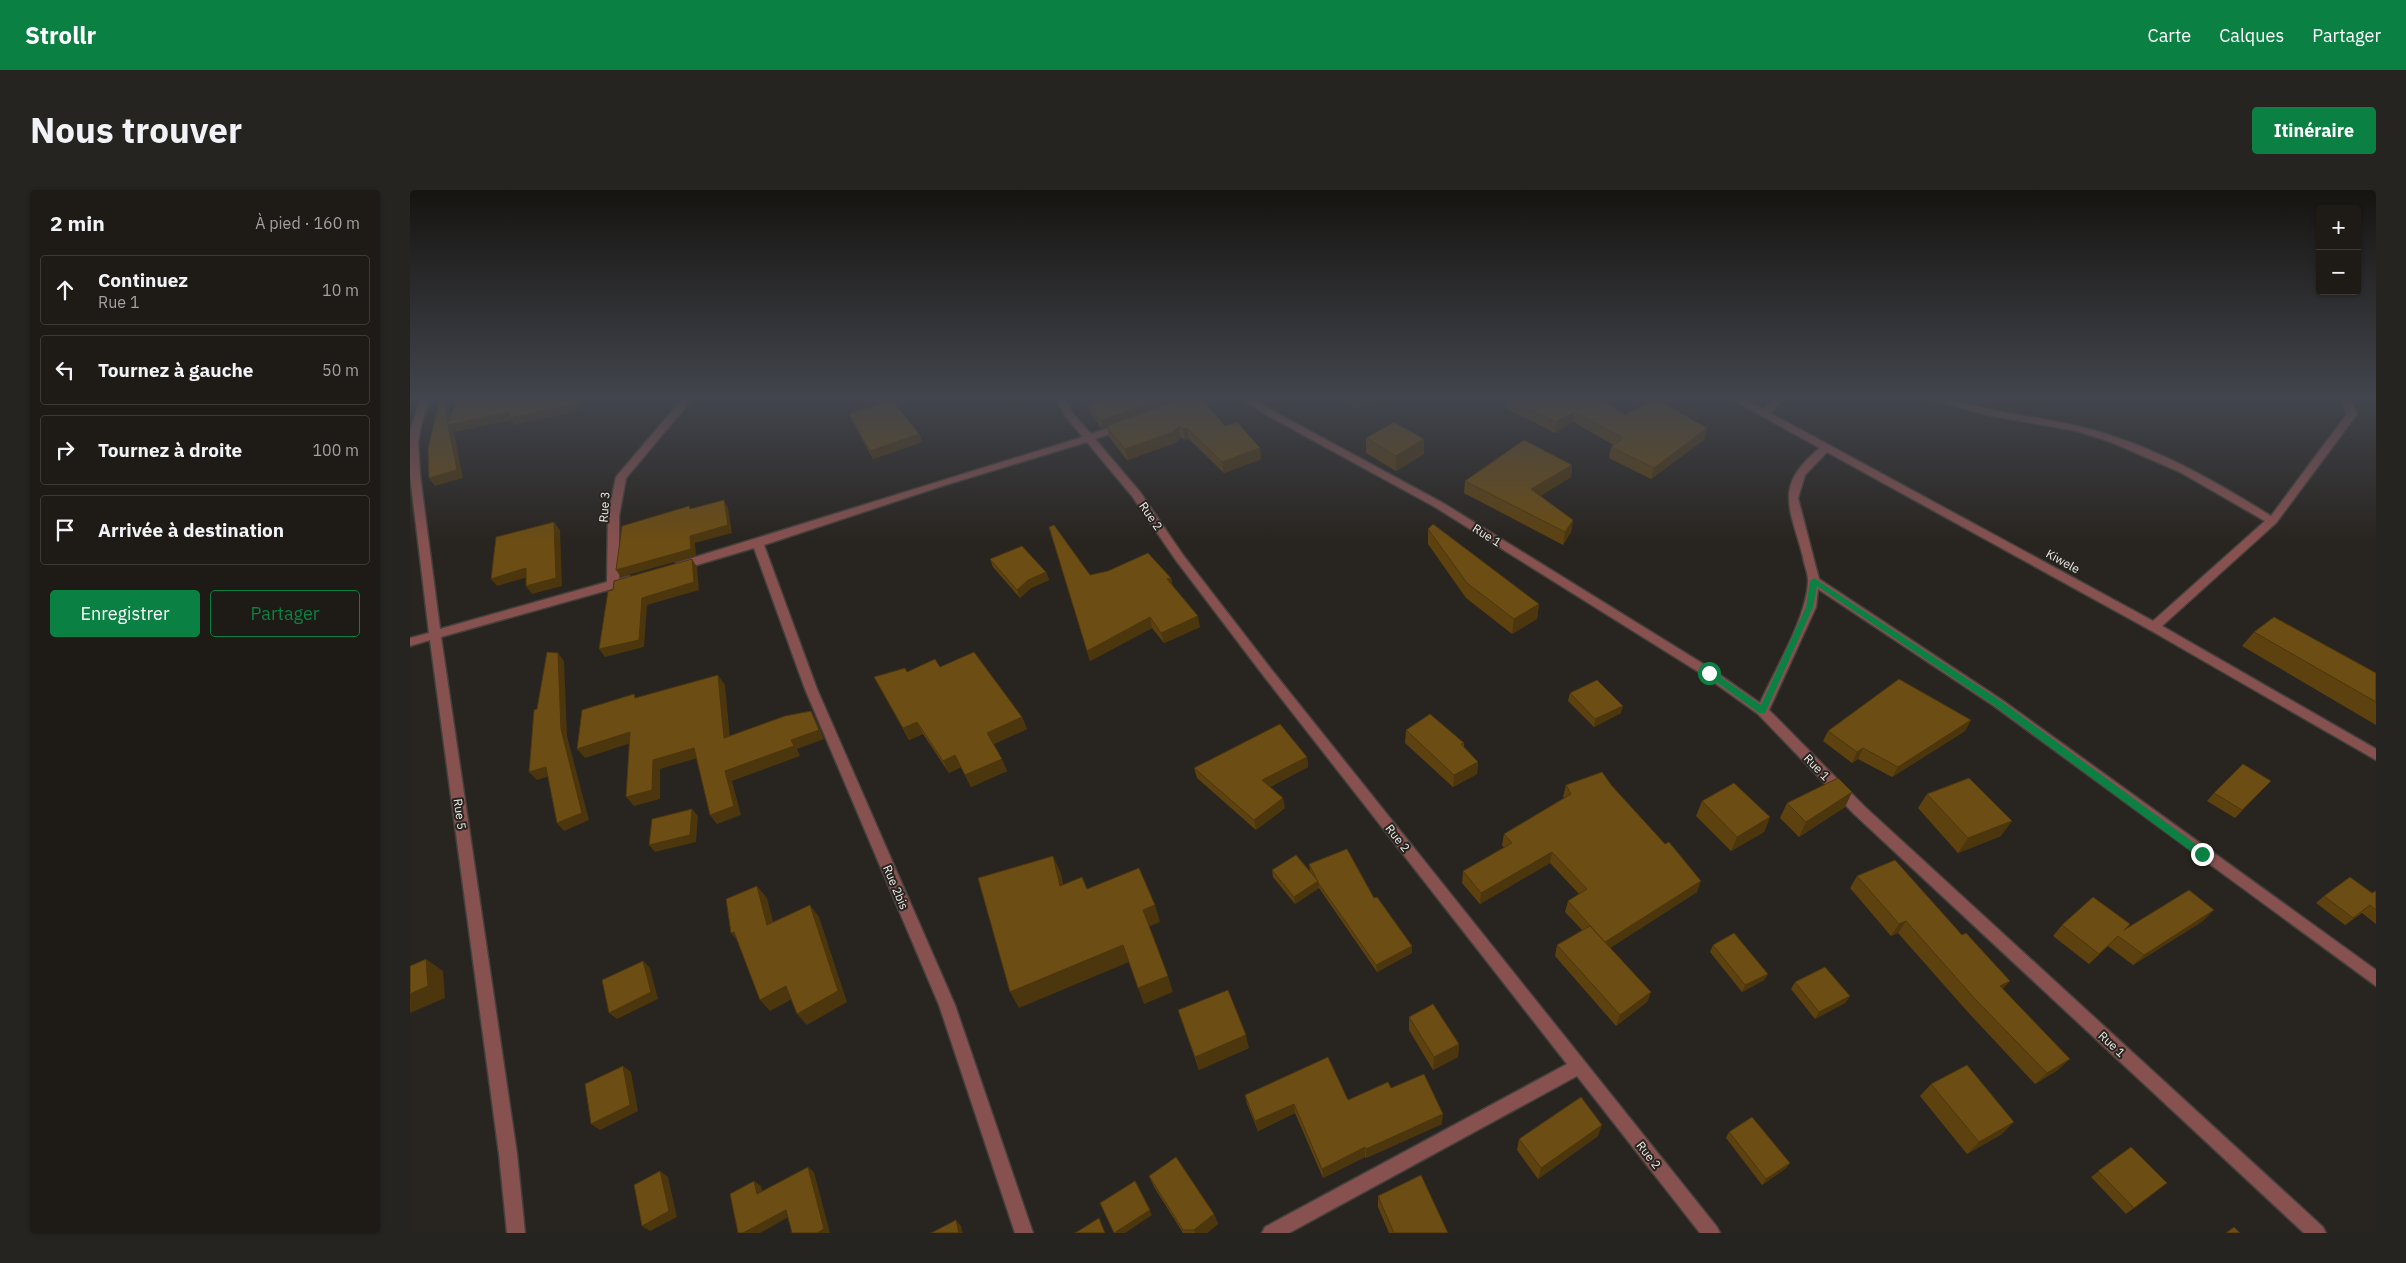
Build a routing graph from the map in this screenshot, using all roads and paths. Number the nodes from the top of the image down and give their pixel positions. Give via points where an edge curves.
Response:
1 (412, 446) edge
2 (647, 446) edge
3 (1068, 446) edge
4 (1093, 446) edge
5 (1330, 446) edge
6 (2130, 446) edge
7 (2328, 446) edge
8 (1828, 447) joint
9 (2272, 521) junction
10 (758, 544) junction
11 (671, 568) edge
12 (642, 576) edge
13 (1814, 581) junction
14 (613, 584) junction
15 (2154, 627) junction
16 (435, 635) junction
17 (410, 642) edge
18 (1762, 711) junction
19 (2376, 755) edge
20 (2376, 979) edge
21 (1579, 1066) junction
22 (516, 1233) edge
23 (1024, 1233) edge
24 (1271, 1233) edge
25 (1711, 1233) edge
26 (2317, 1233) edge

1 - 16 street, Rue 5
2 - 14 street, Rue 3 via 621,477 616,490
3 - 10 street via 936,484
4 - 21 street, Rue 2 via 1136,494 1179,557 1267,672
5 - 18 street, Rue 1 via 1439,505 1709,673
6 - 9 street via 2224,491
7 - 9 street
8 - 13 street via 1806,465 1794,485 1793,498
8 - 15 street, Kiwele
9 - 15 street
10 - 11 street
10 - 23 street, Rue 2bis via 811,689 948,1005
12 - 14 street
13 - 18 street via 1810,607
13 - 20 street via 1998,704
14 - 16 street
15 - 19 street, Kiwele
16 - 17 street
16 - 22 street, Rue 5 via 508,1154
18 - 26 street, Rue 1 via 1860,810
21 - 24 street
21 - 25 street, Rue 2

